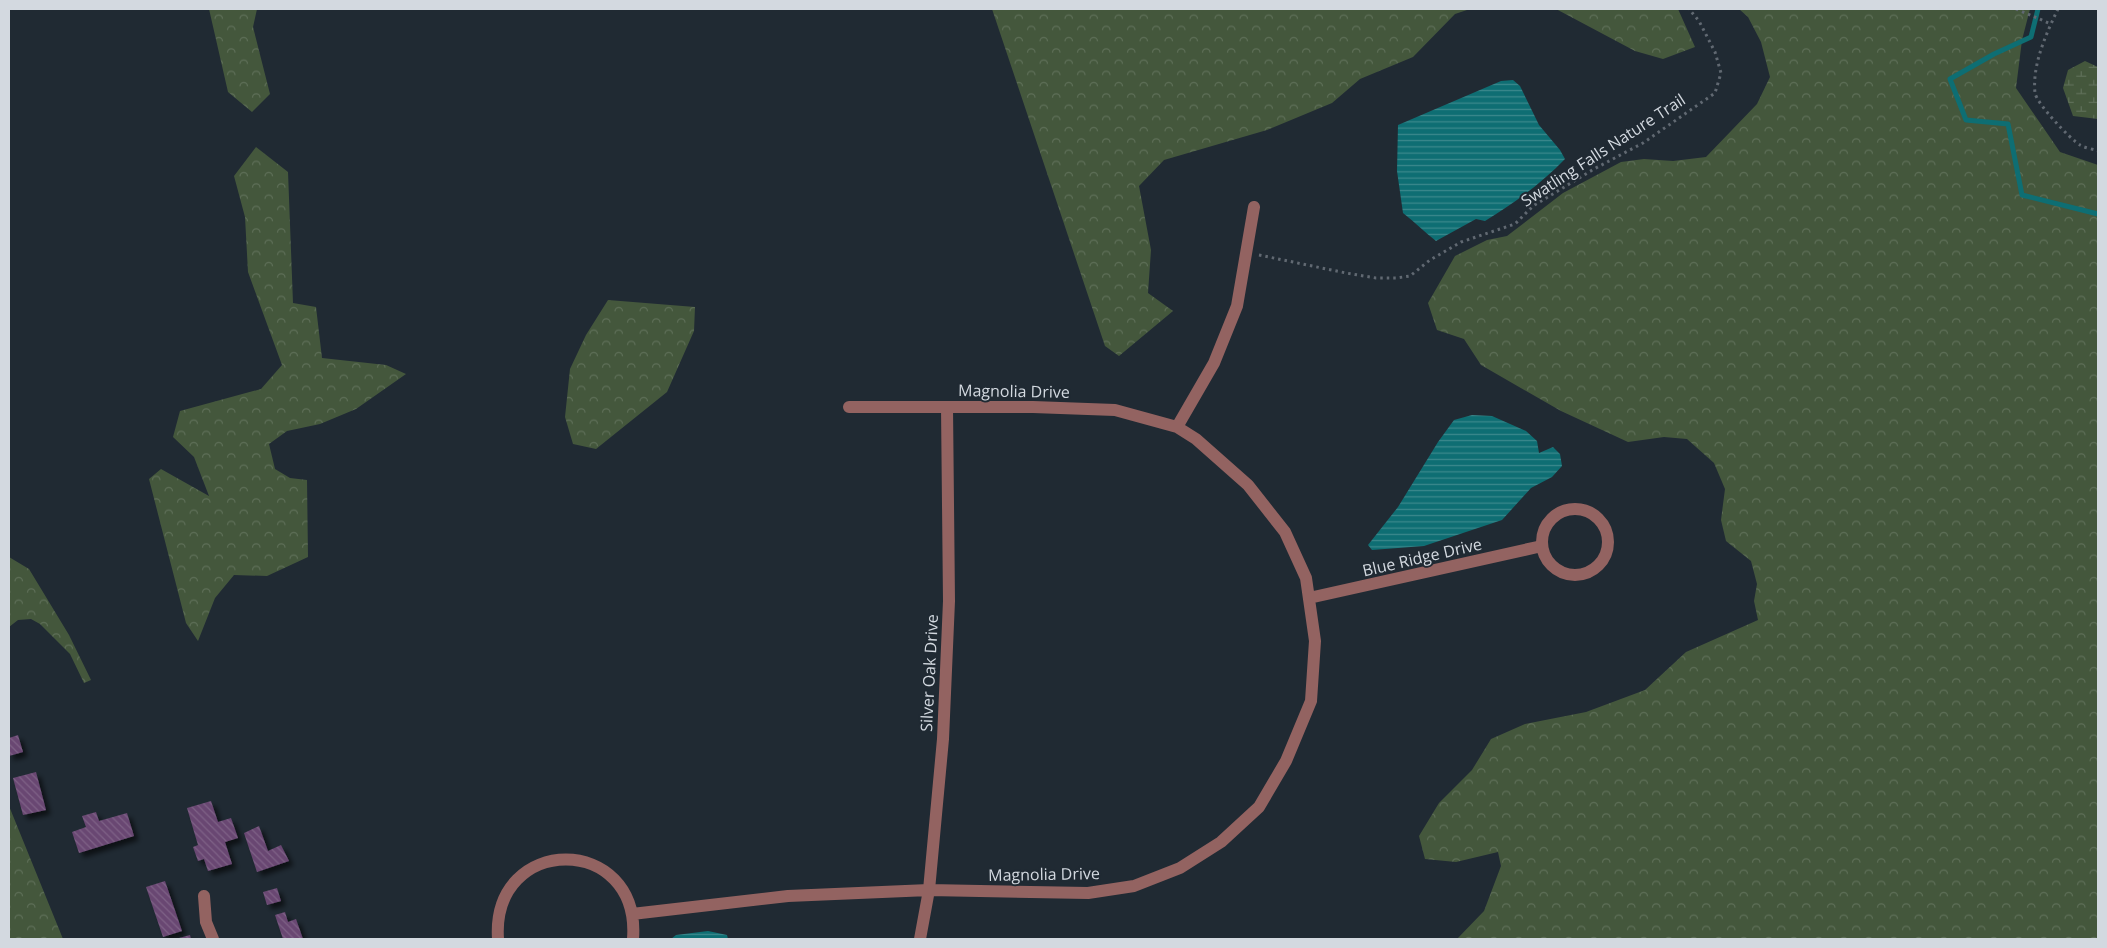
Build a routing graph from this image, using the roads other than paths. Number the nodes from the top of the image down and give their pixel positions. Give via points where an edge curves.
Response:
1 (1254, 207) dead end
2 (849, 407) dead end
3 (947, 407) junction
4 (1177, 427) junction
5 (1542, 546) junction
6 (1309, 598) junction
7 (929, 890) junction
8 (204, 896) dead end
9 (632, 914) junction
10 (213, 939) edge
11 (498, 939) edge
12 (633, 939) edge
13 (920, 939) edge

1 - 4 street via 1237,306 1214,363
2 - 3 street, Magnolia Drive
3 - 4 street, Magnolia Drive via 1033,406 1115,410
3 - 7 street, Silver Oak Drive via 949,601 943,739
4 - 6 street, Magnolia Drive via 1196,439 1248,485 1279,524 1306,578
5 - 5 street via 1548,562 1556,570 1577,575 1588,572 1604,558 1608,536 1597,516 1576,508 1555,514 1543,532
5 - 6 street, Blue Ridge Drive
6 - 7 street, Magnolia Drive via 1314,640 1311,701 1286,762 1259,806 1221,842 1180,868 1134,886 1088,893
7 - 9 street, Magnolia Drive via 788,896
7 - 13 street, Silver Oak Drive
8 - 10 street via 206,922
9 - 11 street via 630,902 620,885 605,871 587,862 548,861 529,869 513,883 502,901 497,922
9 - 12 street

